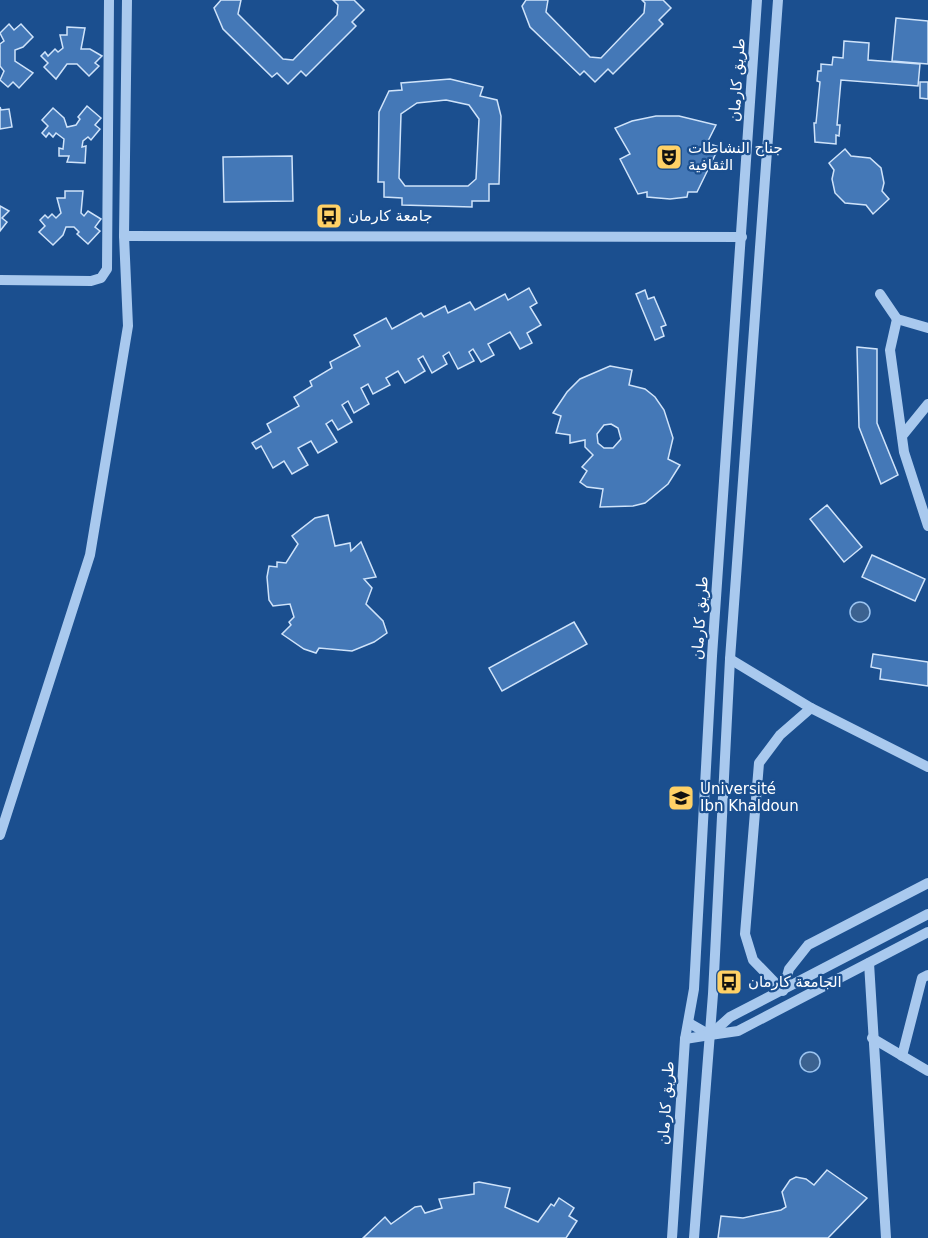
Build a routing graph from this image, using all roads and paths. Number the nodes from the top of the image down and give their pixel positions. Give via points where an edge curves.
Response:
1 (109, 0) edge
2 (127, 0) edge
3 (757, 0) edge
4 (778, 0) edge
5 (124, 236) junction
6 (742, 237) junction
7 (0, 280) edge
8 (880, 294) dead end
9 (897, 319) junction
10 (928, 328) edge
11 (928, 404) edge
12 (902, 436) junction
13 (928, 526) edge
14 (730, 659) junction
15 (811, 708) junction
16 (928, 768) edge
17 (0, 835) edge
18 (928, 883) edge
19 (928, 914) edge
20 (928, 932) edge
21 (869, 963) junction
22 (928, 975) edge
23 (783, 991) junction
24 (689, 1023) junction
25 (710, 1035) junction
26 (872, 1038) junction
27 (685, 1039) junction
28 (902, 1056) junction
29 (928, 1071) edge
30 (672, 1238) edge
31 (694, 1238) edge
32 (886, 1238) edge

1 - 7 street via 107,269 101,278 91,281
2 - 5 street
3 - 6 street, طريق كارمان
4 - 14 street
5 - 6 street
5 - 17 street via 128,326 90,555
6 - 24 street, طريق كارمان
8 - 9 street
9 - 10 street
9 - 12 street via 890,350
11 - 12 street
12 - 13 street
14 - 15 street
14 - 25 street
15 - 16 street
15 - 23 street via 780,735 759,763 753,820 745,934 753,960
18 - 23 street via 808,945 789,969
19 - 23 street
20 - 21 street
21 - 25 street via 738,1031
21 - 26 street
22 - 28 street via 922,978
23 - 25 street via 730,1017
24 - 25 street
24 - 27 street, طريق كارمان
25 - 27 street
25 - 31 street
26 - 28 street
26 - 32 street
27 - 30 street, طريق كارمان
28 - 29 street

